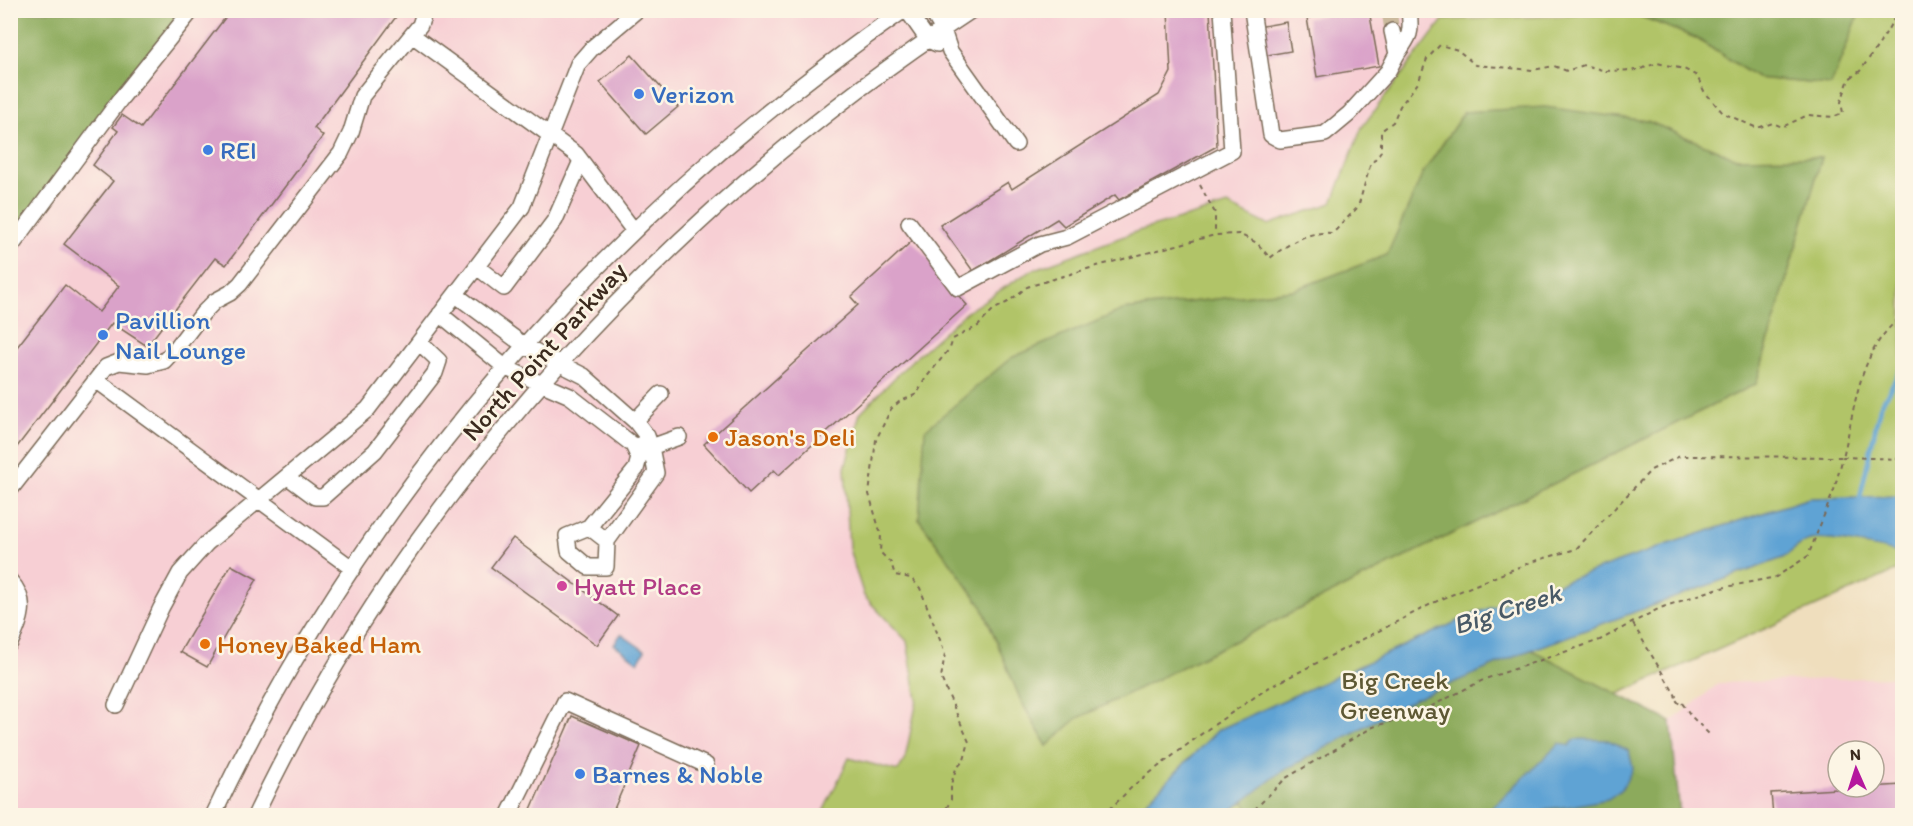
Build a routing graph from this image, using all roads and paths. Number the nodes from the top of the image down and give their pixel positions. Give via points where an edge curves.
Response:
1 (192, 10) edge
2 (425, 10) edge
3 (637, 10) edge
4 (905, 10) edge
5 (932, 10) edge
6 (972, 10) edge
7 (1221, 10) edge
8 (1252, 10) edge
9 (1409, 10) edge
10 (1899, 10) edge
11 (943, 30) junction
12 (1392, 31) tunnel mouth
13 (412, 35) junction
14 (928, 40) junction
15 (950, 51) junction
16 (1397, 54) junction
17 (551, 136) junction
18 (1016, 144) dead end
19 (581, 161) junction
20 (1192, 171) junction
21 (909, 223) dead end
22 (634, 231) junction
23 (1215, 235) junction
24 (10, 248) edge
25 (477, 267) junction
26 (456, 295) junction
27 (440, 314) junction
28 (1902, 316) edge
29 (419, 342) junction
30 (525, 346) junction
31 (560, 364) junction
32 (506, 368) junction
33 (96, 380) junction
34 (542, 383) junction
35 (661, 394) dead end
36 (635, 421) junction
37 (679, 437) dead end
38 (633, 445) junction
39 (651, 447) junction
40 (1843, 457) junction
41 (1902, 459) edge
42 (288, 477) junction
43 (10, 490) edge
44 (260, 501) junction
45 (589, 527) junction
46 (607, 541) junction
47 (353, 569) junction
48 (10, 581) edge
49 (1633, 623) junction
50 (10, 643) edge
51 (116, 705) dead end
52 (1711, 736) dead end
53 (706, 765) dead end
54 (213, 816) edge
55 (255, 816) edge
56 (508, 816) edge
57 (942, 816) edge
58 (1102, 816) edge
59 (1248, 816) edge

1 - 24 street
2 - 13 street
3 - 17 street via 578,64
4 - 14 street
4 - 22 street, North Point Parkway via 725,148
5 - 11 street
6 - 11 street, North Point Parkway
7 - 20 street via 1232,151
8 - 16 street via 1271,135 1280,141 1325,134 1388,71
9 - 16 street via 1412,28
10 - 23 path via 1860,71 1849,79 1841,102 1842,113 1833,117 1808,115 1782,127 1773,123 1757,128 1723,113 1697,76 1684,69 1657,63 1638,70 1606,71 1584,65 1567,71 1554,66 1533,70 1505,68 1475,65 1458,50 1440,45 1427,59 1418,83 1393,122 1381,131 1381,151 1370,166 1358,207 1333,233 1295,240 1270,258 1257,243 1239,234
11 - 14 street, North Point Parkway
11 - 15 street
12 - 16 street
13 - 17 street
13 - 33 street via 362,96 341,153 240,284 203,313 164,361 148,365 119,362 106,367
14 - 15 street
14 - 31 street, North Point Parkway via 750,177 661,258
15 - 18 street
17 - 19 street
17 - 25 street via 522,207
19 - 22 street
19 - 25 street via 555,220 504,288
20 - 21 street via 1067,237 1040,244 958,288
20 - 23 path via 1215,213
22 - 30 street, North Point Parkway
23 - 57 path via 1027,287 993,310 978,326 953,339 917,394 891,409 876,440 869,494 881,535 880,552 891,563 895,575 911,578 920,588 945,653 941,678 969,742
25 - 26 street
26 - 27 street
26 - 30 street
27 - 29 street
27 - 32 street
28 - 40 path via 1884,333 1864,367
29 - 42 street via 368,409
29 - 42 street via 439,362 435,373 375,451 323,497 315,497
30 - 31 street
30 - 32 street, North Point Parkway
31 - 34 street, North Point Parkway
31 - 36 street via 584,376
32 - 34 street
32 - 47 street, North Point Parkway via 413,483
33 - 43 street
33 - 44 street
34 - 38 street via 570,396
34 - 55 street, North Point Parkway via 444,505 391,581 329,679
35 - 36 street
36 - 39 street
37 - 39 street
38 - 39 street
38 - 45 street via 639,458 636,469
39 - 46 street via 656,473
40 - 41 path
40 - 49 path via 1808,556 1776,577 1716,589 1660,608
40 - 58 path via 1680,456 1651,470 1576,549 1531,562 1439,600 1268,688 1134,785
42 - 44 street
44 - 47 street
44 - 51 street via 207,543 180,573
45 - 46 street
45 - 46 street via 567,536 569,551 588,567 606,567
47 - 54 street, North Point Parkway via 276,695
48 - 50 street via 23,607 19,627
49 - 52 path via 1674,697 1680,705 1683,702
49 - 59 path via 1600,640 1485,679 1420,712 1373,727 1286,778
53 - 56 street via 565,701

